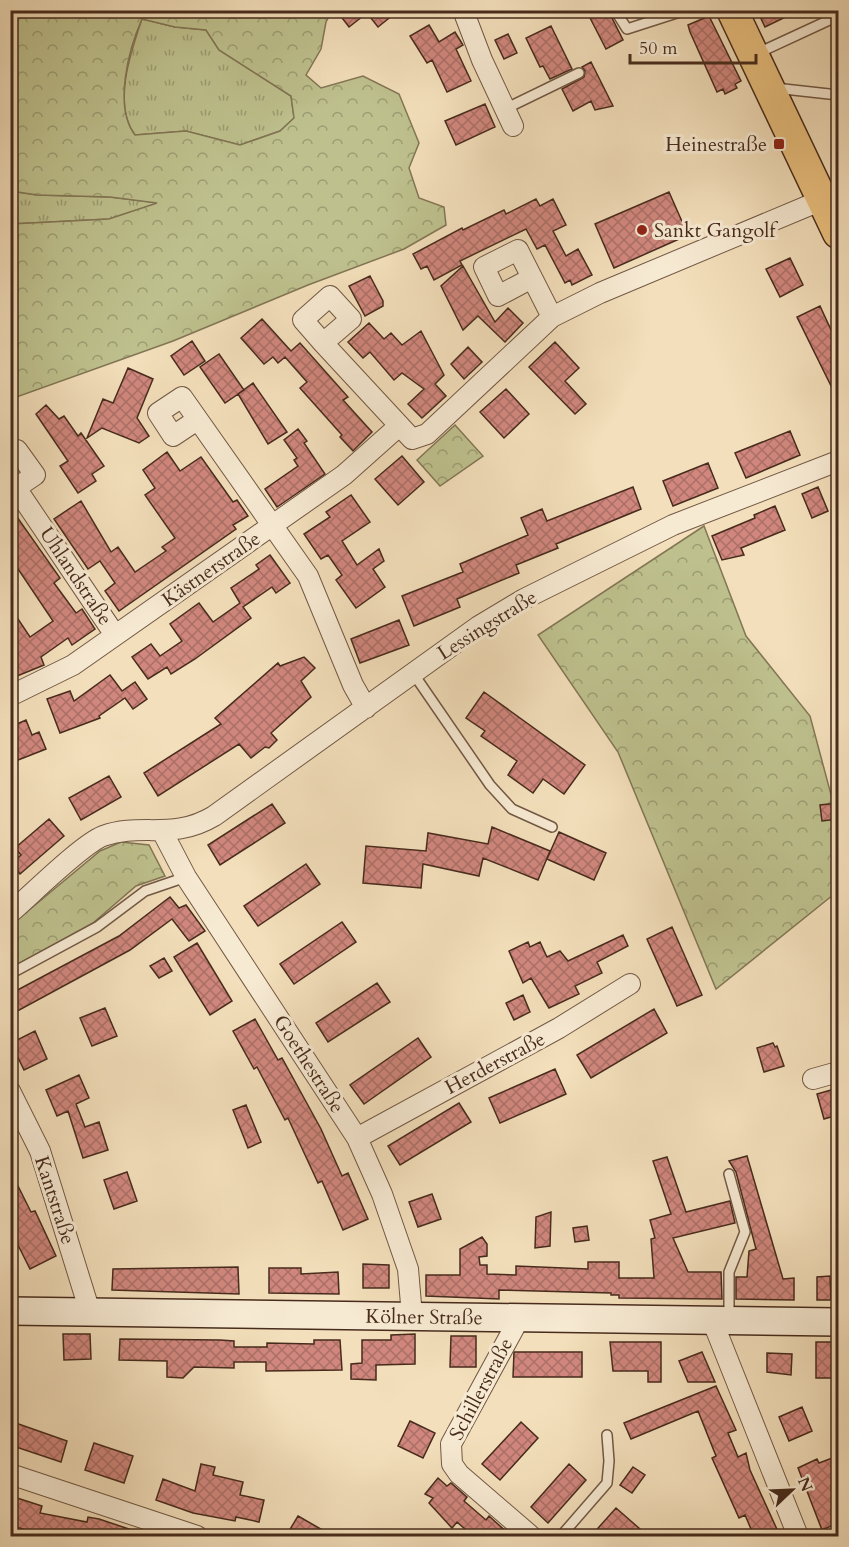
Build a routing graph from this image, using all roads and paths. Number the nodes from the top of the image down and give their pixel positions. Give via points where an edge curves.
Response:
1 (463, 10) edge
2 (615, 10) edge
3 (686, 10) edge
4 (732, 10) edge
5 (838, 16) edge
6 (754, 55) junction
7 (579, 73) dead end
8 (770, 88) junction
9 (838, 95) edge
10 (509, 117) joint
11 (822, 200) junction
12 (838, 233) edge
13 (532, 278) dead end
14 (552, 317) junction
15 (323, 343) dead end
16 (197, 420) dead end
17 (399, 426) junction
18 (10, 454) edge
19 (838, 461) edge
20 (13, 490) edge
21 (273, 526) junction
22 (115, 635) junction
23 (413, 674) junction
24 (10, 696) edge
25 (366, 708) junction
26 (552, 827) dead end
27 (162, 831) junction
28 (186, 877) junction
29 (10, 913) edge
30 (10, 974) edge
31 (630, 984) dead end
32 (838, 1072) edge
33 (813, 1079) dead end
34 (10, 1091) edge
35 (357, 1138) junction
36 (729, 1174) dead end
37 (10, 1311) edge
38 (90, 1312) junction
39 (412, 1316) junction
40 (520, 1317) junction
41 (721, 1320) junction
42 (838, 1322) edge
43 (607, 1435) dead end
44 (10, 1474) edge
45 (197, 1536) edge
46 (531, 1536) edge
47 (561, 1536) edge
48 (798, 1536) edge

1 - 10 street
2 - 3 lane via 627,29
4 - 6 main road
5 - 6 lane
6 - 8 main road
7 - 10 lane
8 - 9 lane
8 - 11 main road
11 - 12 main road
11 - 14 street
13 - 14 street
14 - 17 street via 427,434 412,439
15 - 17 street
16 - 21 street
17 - 21 street, Kästnerstraße via 344,475
18 - 20 street, Uhlandstraße via 17,450 35,475
19 - 23 street, Lessingstraße via 673,525 524,599 478,626
20 - 22 street, Uhlandstraße
21 - 22 street, Kästnerstraße
21 - 25 street via 308,576
22 - 24 street, Kästnerstraße via 73,665
23 - 25 street, Lessingstraße
23 - 26 lane via 498,793 512,808
25 - 27 street, Lessingstraße via 209,819 181,830
27 - 28 street, Goethestraße
27 - 29 street, Lessingstraße via 102,837
28 - 30 lane via 145,891 97,927
28 - 35 street, Goethestraße
31 - 35 street, Herderstraße via 560,1028
32 - 33 street
34 - 38 street, Kantstraße via 40,1151
35 - 39 street, Goethestraße via 408,1269
36 - 41 lane via 745,1232 729,1272
37 - 38 main road, Kölner Straße
38 - 39 main road, Kölner Straße
39 - 40 main road, Kölner Straße
40 - 41 main road, Kölner Straße
40 - 46 street, Schillerstraße via 451,1444 450,1455 459,1474
41 - 42 main road, Kölner Straße
41 - 48 street
43 - 47 lane via 607,1483
44 - 45 street

